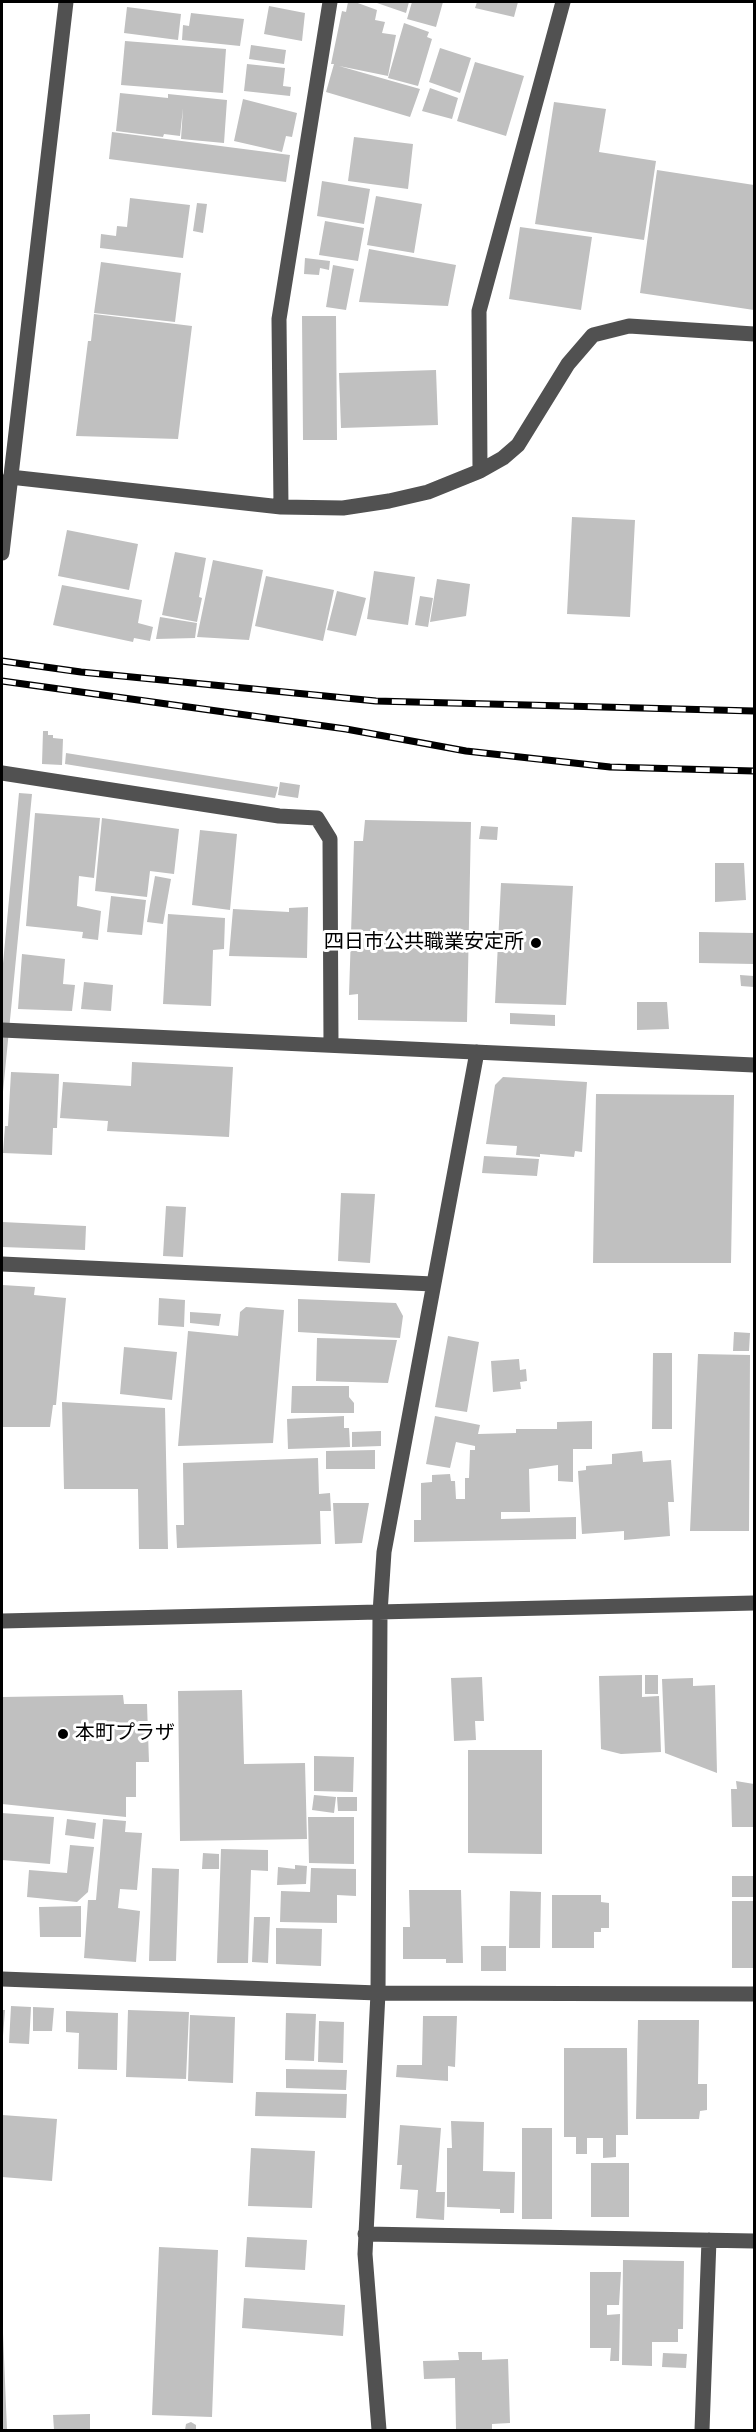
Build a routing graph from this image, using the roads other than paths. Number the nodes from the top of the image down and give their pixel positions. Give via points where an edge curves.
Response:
1 (66, 2) edge
2 (330, 2) edge
3 (563, 2) edge
4 (754, 334) edge
5 (6, 457) edge
6 (480, 471) junction
7 (10, 477) junction
8 (281, 507) junction
9 (2, 553) edge
10 (2, 773) edge
11 (2, 1030) edge
12 (331, 1045) junction
13 (477, 1052) junction
14 (754, 1065) edge
15 (2, 1264) edge
16 (432, 1284) junction
17 (754, 1603) edge
18 (380, 1613) junction
19 (2, 1621) edge
20 (2, 1979) edge
21 (378, 1993) junction
22 (754, 1994) edge
23 (365, 2234) junction
24 (709, 2240) junction
25 (754, 2241) edge
26 (379, 2430) edge
27 (702, 2430) edge

1 - 5 street
2 - 8 street via 279,319
3 - 6 street via 479,311
4 - 6 street via 628,326 593,335 568,364 518,445
5 - 7 street
6 - 8 street via 428,492 389,501 343,508
7 - 8 street
7 - 9 street
10 - 12 street via 279,816 317,818 330,839
11 - 12 street
12 - 13 street
13 - 14 street
13 - 16 street
15 - 16 street
16 - 18 street via 384,1552
17 - 18 street
18 - 19 street
18 - 21 street
20 - 21 street
21 - 22 street
21 - 23 street
23 - 24 street
23 - 26 street
24 - 25 street
24 - 27 street

